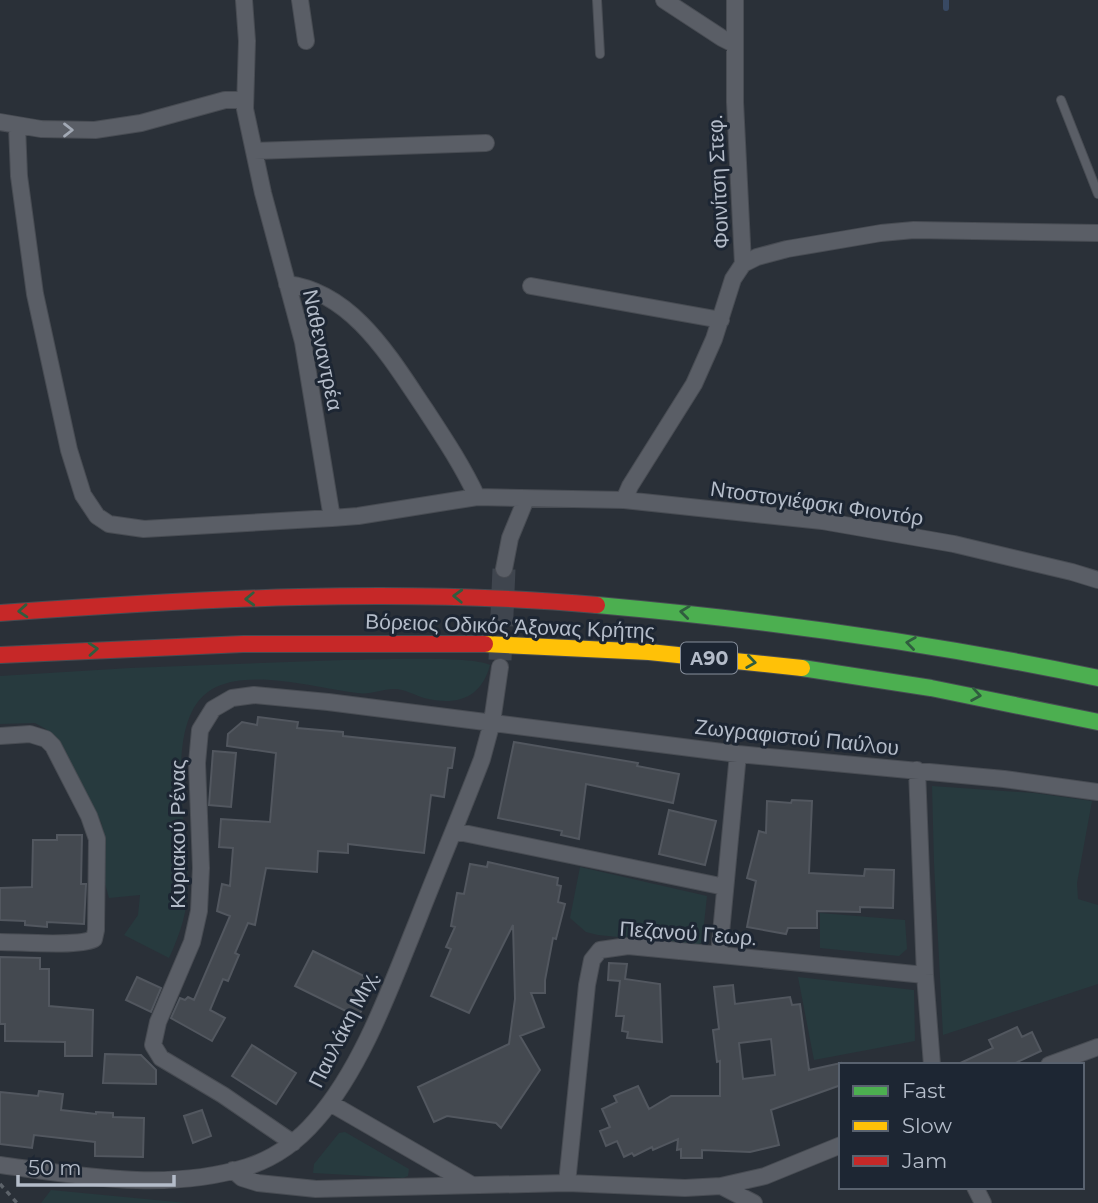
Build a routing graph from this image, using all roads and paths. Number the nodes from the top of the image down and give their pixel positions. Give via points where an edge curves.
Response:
1 (244, 0) edge
2 (300, 0) edge
3 (597, 0) edge
4 (664, 0) edge
5 (735, 0) edge
6 (306, 41) dead end
7 (734, 44) junction
8 (600, 54) dead end
9 (244, 100) junction
10 (1061, 100) dead end
11 (0, 122) edge
12 (17, 126) junction
13 (486, 143) dead end
14 (254, 151) junction
15 (1098, 194) edge
16 (1098, 233) edge
17 (744, 264) junction
18 (287, 284) junction
19 (531, 286) dead end
20 (721, 320) junction
21 (477, 497) junction
22 (526, 499) junction
23 (624, 500) junction
24 (332, 518) junction
25 (504, 569) tunnel mouth
26 (1098, 580) edge
27 (0, 613) edge
28 (0, 655) edge
29 (500, 667) tunnel mouth
30 (1098, 678) edge
31 (221, 703) joint
32 (492, 722) junction
33 (1098, 722) edge
34 (0, 736) edge
35 (738, 754) junction
36 (917, 770) junction
37 (1091, 790) edge
38 (454, 831) junction
39 (725, 887) junction
40 (0, 942) edge
41 (719, 954) junction
42 (925, 975) junction
43 (1098, 1047) edge
44 (932, 1063) edge
45 (1054, 1063) edge
46 (330, 1102) junction
47 (293, 1143) junction
48 (839, 1146) edge
49 (0, 1165) edge
50 (233, 1170) junction
51 (567, 1182) junction
52 (0, 1184) edge
53 (472, 1185) junction
54 (721, 1186) junction
55 (17, 1203) edge
56 (754, 1203) edge

1 - 9 street, Ναθεναντρέα
2 - 6 street
3 - 8 lane
4 - 7 street
5 - 7 street, Φοινίτση Στεφ.
7 - 17 street, Φοινίτση Στεφ.
12 -> 9 street via 95,130 141,123 225,100
9 - 14 street, Ναθεναντρέα
10 - 15 lane
11 - 12 street
12 - 24 street via 20,188 35,294 76,477 97,516 109,524 144,529
13 - 14 street
14 - 18 street, Ναθεναντρέα
16 - 17 street via 914,230 779,250
17 - 20 street, Φοινίτση Στεφ. via 733,279
18 - 21 street via 316,291 371,333 449,445
18 - 24 street, Ναθεναντρέα via 303,342
19 - 20 street
20 - 23 street, Φοινίτση Στεφ. via 684,402
21 - 22 street
21 - 24 street
22 - 23 street, Ντοστογιέφσκι Φιοντόρ
22 - 25 street via 510,538
23 - 26 street, Ντοστογιέφσκι Φιοντόρ via 822,521 954,544
30 -> 27 highway, Βόρειος Οδικός Άξονας Κρήτης / Α90 via 921,644 743,620 472,597 305,597
28 -> 33 highway, Βόρειος Οδικός Άξονας Κρήτης / Α90 via 316,641 610,649 830,673 988,697
29 - 32 street, Παυλάκη Μιχ.
31 - 32 street, Ζωγραφιστού Παύλου via 240,696 272,696
31 - 47 street, Κυριακού Ρένας via 203,723 198,741 200,911 153,1045 157,1054
32 - 35 street, Ζωγραφιστού Παύλου
32 - 38 street, Παυλάκη Μιχ.
34 - 40 street via 39,735 53,746 97,839 94,939
35 - 36 street, Ζωγραφιστού Παύλου
35 - 39 street
36 - 37 street, Ζωγραφιστού Παύλου
36 - 42 street
38 - 39 street
38 - 46 street, Παυλάκη Μιχ. via 382,1007
39 - 41 street
41 - 42 street, Πεζανού Γεωρ.
41 - 51 street, Πεζανού Γεωρ. via 628,946 600,950 592,960
42 - 44 street
43 - 45 street
46 - 47 street, Παυλάκη Μιχ.
46 - 53 street
47 - 50 street, Παυλάκη Μιχ. via 260,1162
48 - 54 street via 765,1176
49 - 50 street, Παυλάκη Μιχ. via 152,1181
50 - 53 street via 248,1181 290,1188
51 - 53 street
51 - 54 street
52 - 55 path
54 - 56 street

